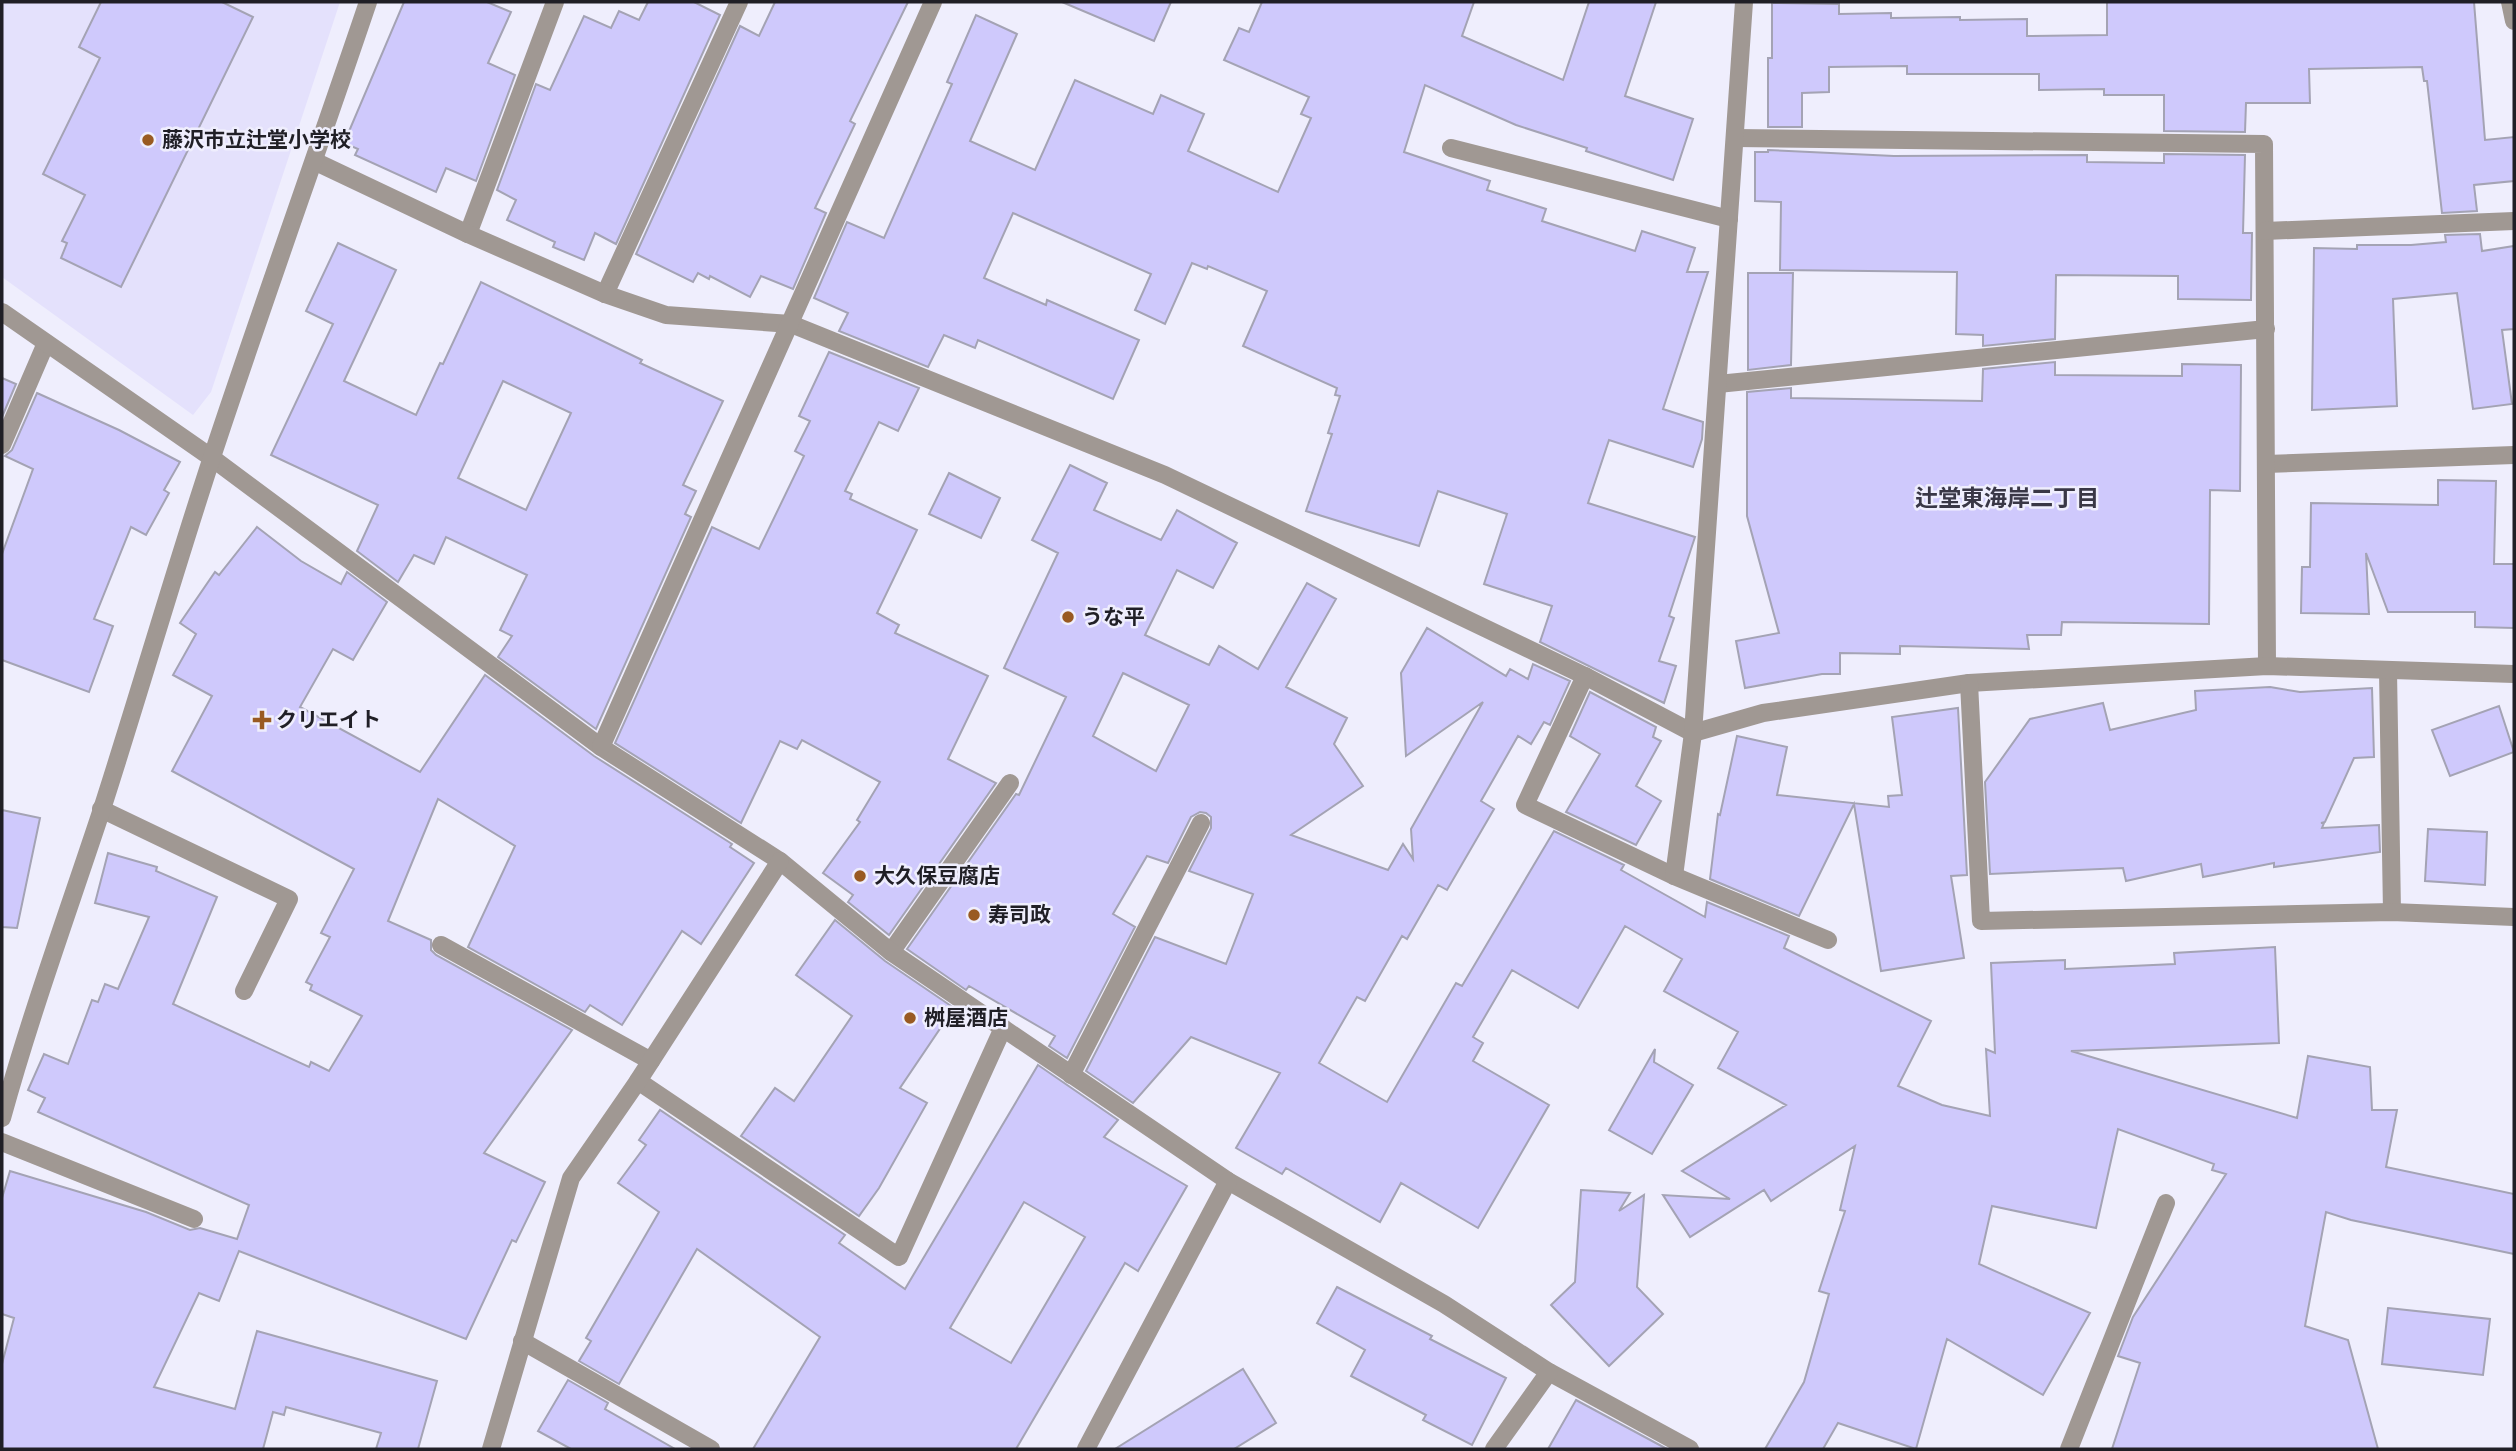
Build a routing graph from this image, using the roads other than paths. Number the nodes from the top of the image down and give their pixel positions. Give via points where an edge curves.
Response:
1 (368, 2) edge
2 (555, 2) edge
3 (739, 2) edge
4 (933, 2) edge
5 (1744, 2) edge
6 (2510, 2) edge
7 (2514, 21) edge
8 (1735, 138) junction
9 (1451, 148) dead end
10 (314, 161) junction
11 (1729, 219) junction
12 (2514, 221) edge
13 (2265, 231) junction
14 (468, 234) junction
15 (605, 294) junction
16 (2, 312) edge
17 (791, 324) junction
18 (2266, 329) junction
19 (46, 343) junction
20 (1718, 384) junction
21 (2, 445) edge
22 (2514, 455) edge
23 (212, 458) junction
24 (2266, 464) junction
25 (2267, 666) junction
26 (2388, 671) junction
27 (2514, 674) edge
28 (1585, 676) junction
29 (1969, 682) junction
30 (1693, 733) junction
31 (601, 747) junction
32 (1010, 783) dead end
33 (102, 809) junction
34 (1201, 823) dead end
35 (780, 862) junction
36 (1674, 876) junction
37 (2392, 912) junction
38 (2514, 917) edge
39 (1828, 940) dead end
40 (441, 945) dead end
41 (891, 952) junction
42 (244, 991) dead end
43 (1003, 1028) junction
44 (651, 1061) junction
45 (1071, 1074) junction
46 (638, 1081) junction
47 (2, 1118) edge
48 (2, 1142) edge
49 (1228, 1181) junction
50 (2166, 1203) dead end
51 (194, 1219) dead end
52 (522, 1341) junction
53 (1549, 1372) junction
54 (491, 1449) edge
55 (711, 1449) edge
56 (1086, 1449) edge
57 (1494, 1449) edge
58 (1690, 1449) edge
59 (2069, 1449) edge

1 - 10 street
2 - 14 street
3 - 15 street
4 - 17 street
5 - 8 street
6 - 7 street
8 - 11 street
8 - 13 street via 2264,144
9 - 11 street
10 - 14 street
10 - 23 street
11 - 20 street
12 - 13 street
13 - 18 street
14 - 15 street
15 - 17 street via 666,315
16 - 19 street
17 - 28 street via 1165,475
17 - 31 street
18 - 20 street
18 - 24 street
19 - 21 street
19 - 23 street
20 - 30 street
22 - 24 street
23 - 31 street
23 - 33 street
24 - 25 street
25 - 26 street
25 - 29 street
26 - 27 street
26 - 37 street
28 - 30 street
28 - 36 street via 1525,805
29 - 30 street via 1762,713
29 - 37 street via 1981,921
30 - 36 street
31 - 35 street
32 - 41 street
33 - 42 street via 289,899
33 - 47 street via 25,1032
34 - 45 street
35 - 41 street
35 - 44 street
36 - 39 street
37 - 38 street
40 - 44 street
41 - 43 street
43 - 45 street
43 - 46 street via 899,1257
44 - 46 street
45 - 49 street
46 - 52 street via 571,1178
48 - 51 street
49 - 53 street via 1444,1304
49 - 56 street
50 - 59 street
52 - 54 street
52 - 55 street
53 - 57 street
53 - 58 street

